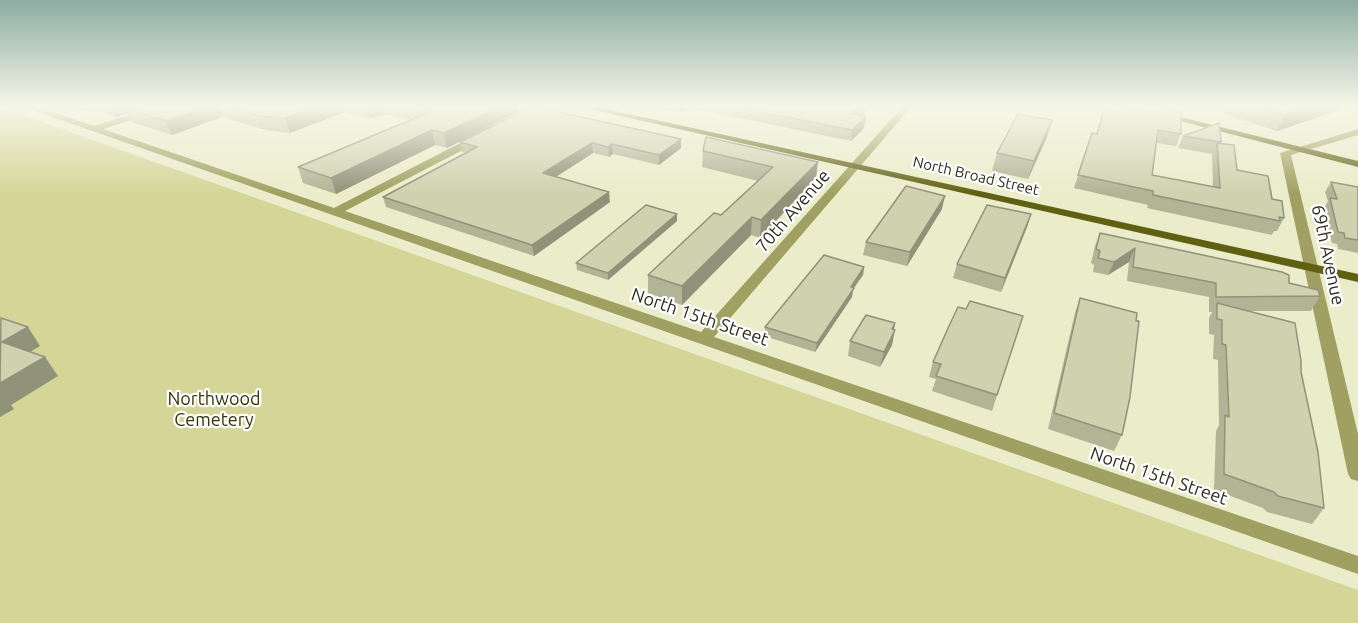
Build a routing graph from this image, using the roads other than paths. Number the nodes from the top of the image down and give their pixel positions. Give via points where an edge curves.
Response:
1 (115, 136) edge
2 (481, 136) edge
3 (721, 136) edge
4 (881, 136) edge
5 (1251, 136) edge
6 (1343, 136) edge
7 (1298, 148) junction
8 (1358, 164) edge
9 (856, 166) junction
10 (335, 212) junction
11 (1311, 267) junction
12 (1358, 278) edge
13 (704, 339) junction
14 (1358, 474) edge
15 (1358, 565) edge

1 - 10 street, North 15th Street
2 - 10 street
3 - 9 main road, North Broad Street
4 - 9 street, 70th Avenue
5 - 7 main road
6 - 7 street
7 - 8 main road
7 - 11 street, 69th Avenue via 1286,153
9 - 11 main road, North Broad Street
9 - 13 street, 70th Avenue
10 - 13 street, North 15th Street
11 - 12 main road, North Broad Street
11 - 14 street, 69th Avenue
13 - 15 street, North 15th Street

